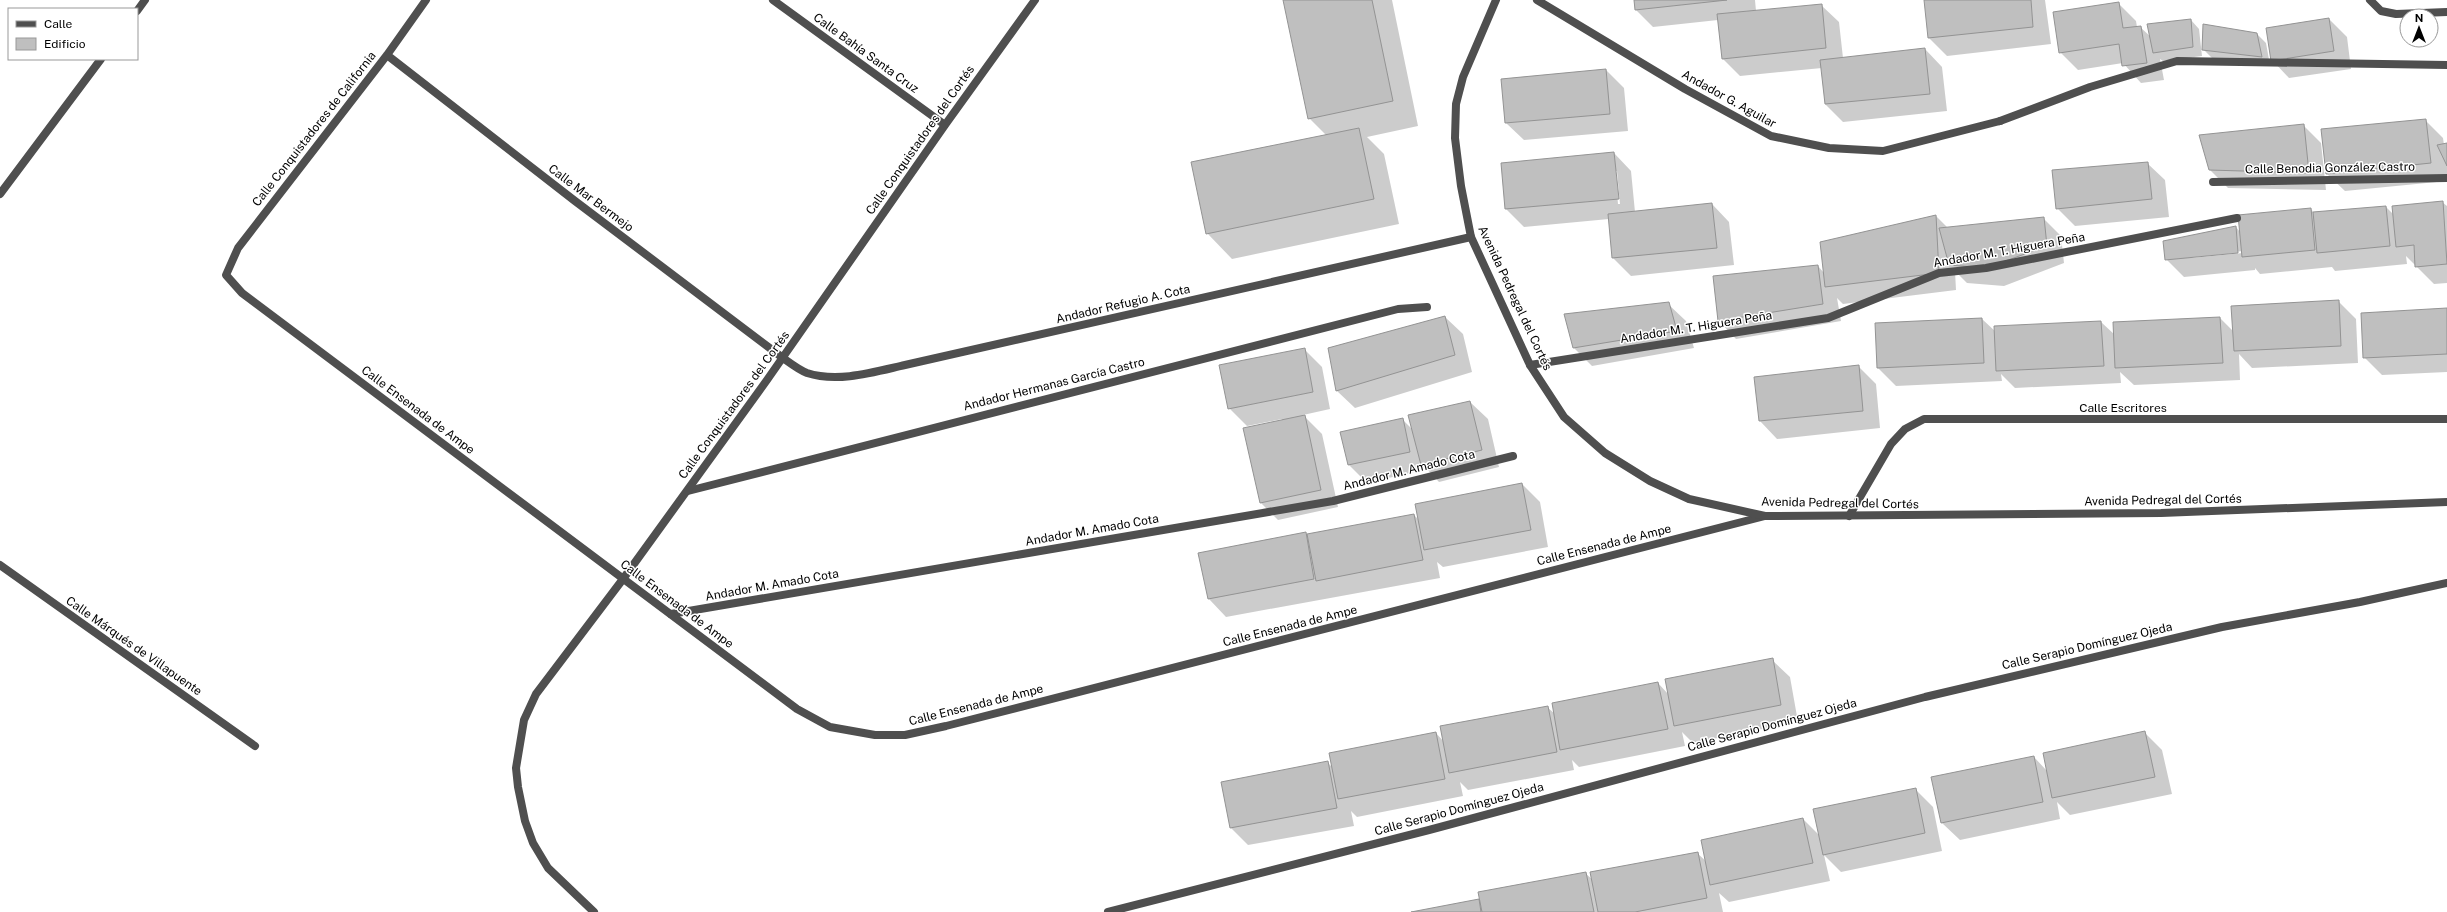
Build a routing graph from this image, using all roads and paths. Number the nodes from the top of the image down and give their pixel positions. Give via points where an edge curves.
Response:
1 (145, 0) edge
2 (426, 0) edge
3 (773, 0) edge
4 (1035, 0) edge
5 (1496, 0) edge
6 (1537, 0) edge
7 (2370, 0) edge
8 (138, 10) edge
9 (2447, 12) edge
10 (387, 55) junction
11 (100, 60) edge
12 (2447, 65) edge
13 (944, 125) junction
14 (2447, 178) edge
15 (2213, 182) dead end
16 (0, 194) edge
17 (2236, 218) dead end
18 (1471, 237) junction
19 (226, 275) joint
20 (1427, 308) dead end
21 (783, 358) junction
22 (1530, 365) junction
23 (2447, 420) edge
24 (1514, 456) dead end
25 (688, 490) junction
26 (2447, 502) edge
27 (1764, 516) junction
28 (1849, 516) junction
29 (0, 565) edge
30 (623, 579) junction
31 (2447, 583) edge
32 (671, 614) junction
33 (255, 746) dead end
34 (594, 912) edge
35 (1108, 912) edge

1 - 8 street
2 - 10 street, Calle Conquistadores de California
3 - 13 street, Calle Bahía Santa Cruz
4 - 13 street, Calle Conquistadores del Cortés
5 - 18 street, Avenida Pedregal del Cortés via 1463,77 1456,104 1455,138
6 - 12 street, Andador G. Aguilar via 1685,89 1771,136 1829,148 1883,151 2000,121 2090,87 2176,61
7 - 9 street via 2381,11 2396,14
10 - 19 street, Calle Conquistadores de California via 238,248
10 - 21 street, Calle Mar Bermejo
11 - 16 street
13 - 21 street, Calle Conquistadores del Cortés
14 - 15 street, Calle Benodia González Castro
17 - 22 street, Andador M. T. Higuera Peña via 1986,268 1939,273 1828,318
18 - 21 street, Andador Refugio A. Cota via 858,375 827,377 806,372
18 - 22 street, Avenida Pedregal del Cortés
19 - 30 street, Calle Ensenada de Ampe via 242,293
20 - 25 street, Andador Hermanas García Castro via 1398,309
21 - 25 street, Calle Conquistadores del Cortés
22 - 27 street, Avenida Pedregal del Cortés via 1564,417 1605,453 1650,481 1689,499
23 - 28 street, Calle Escritores via 1924,419 1905,429 1891,444
24 - 32 street, Andador M. Amado Cota via 1334,501
25 - 30 street, Calle Conquistadores del Cortés
26 - 28 street, Avenida Pedregal del Cortés via 2161,513
27 - 28 street, Avenida Pedregal del Cortés
27 - 32 street, Calle Ensenada de Ampe via 946,726 905,734 875,734 830,727 797,709
29 - 33 street, Calle Márqués de Villapuente
30 - 32 street, Calle Ensenada de Ampe
30 - 34 street, Calle Conquistadores del Cortés via 536,694 524,720 516,768 525,821 533,843 548,868
31 - 35 street, Calle Serapio Domínguez Ojeda via 2222,627 1925,697 1429,830

